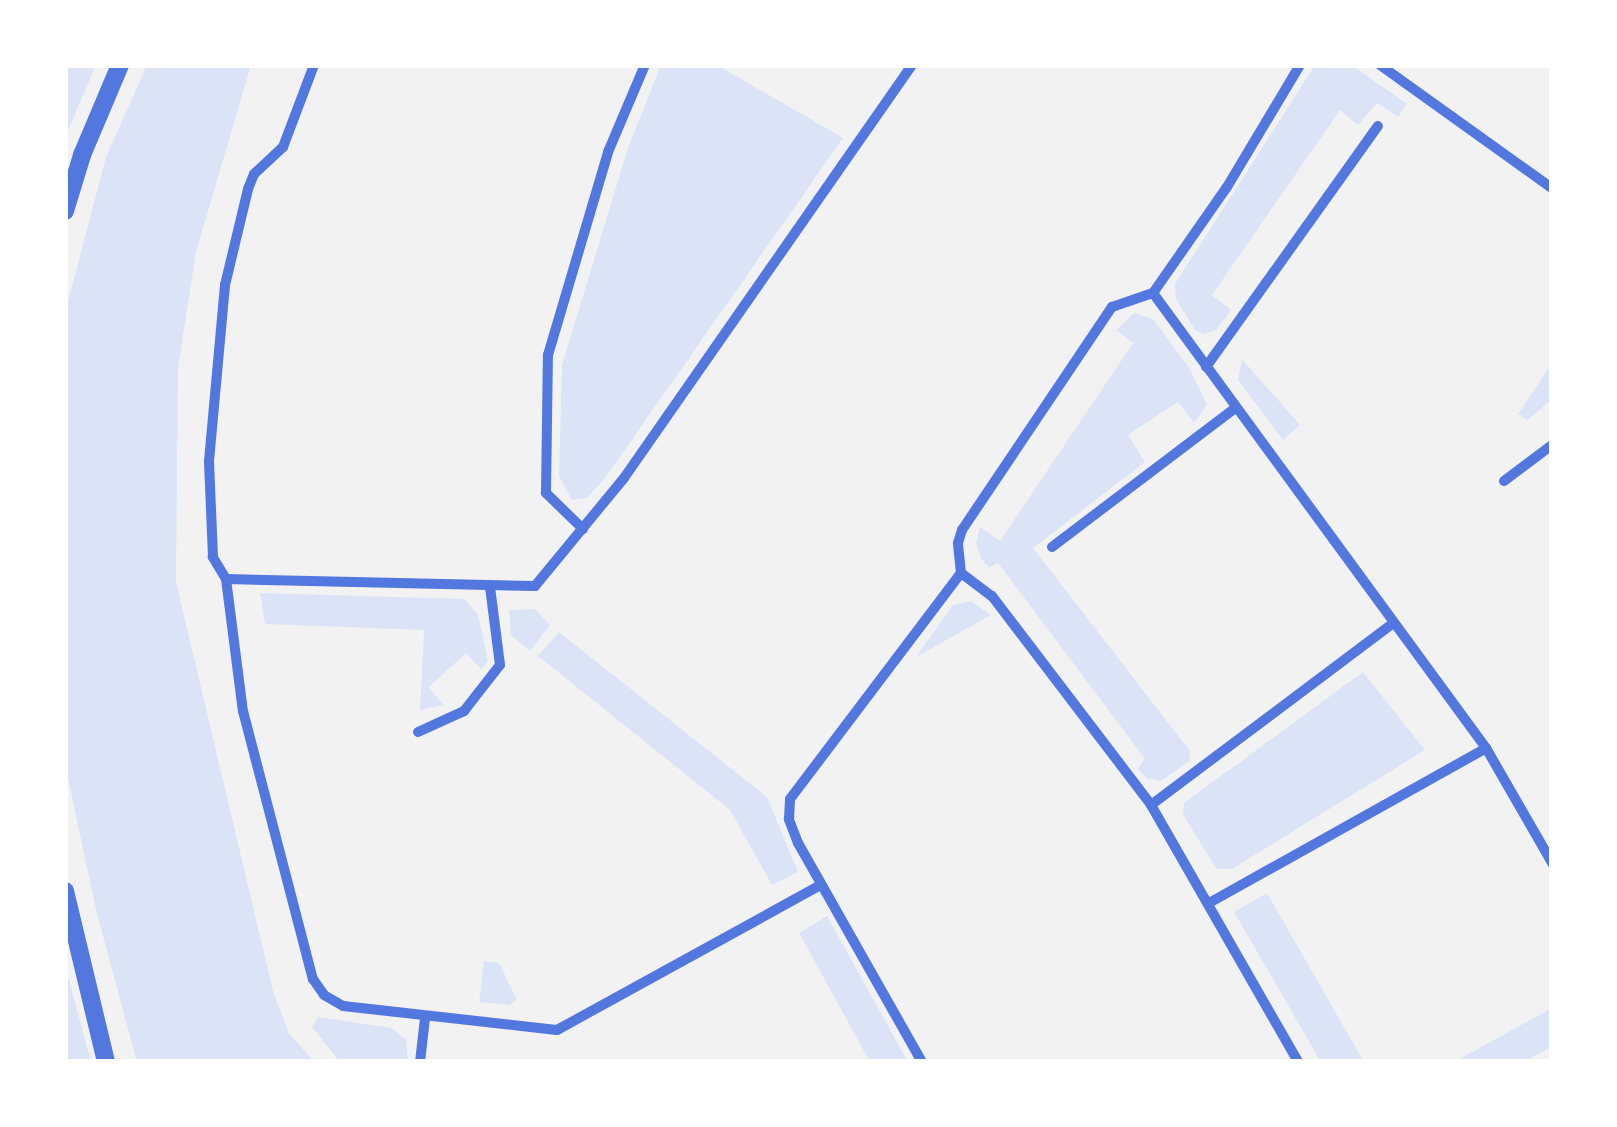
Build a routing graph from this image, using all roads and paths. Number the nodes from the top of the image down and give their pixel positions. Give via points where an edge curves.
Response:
1 (120, 65) edge
2 (314, 65) edge
3 (645, 65) edge
4 (912, 65) edge
5 (1300, 65) edge
6 (1381, 65) edge
7 (1378, 126) dead end
8 (1552, 188) edge
9 (65, 211) edge
10 (1153, 293) junction
11 (1206, 367) junction
12 (1234, 410) junction
13 (1552, 444) edge
14 (1504, 481) dead end
15 (583, 529) junction
16 (1052, 548) dead end
17 (961, 573) junction
18 (226, 579) junction
19 (490, 587) junction
20 (1392, 624) junction
21 (418, 732) dead end
22 (1486, 748) junction
23 (1151, 805) junction
24 (1552, 863) edge
25 (822, 886) junction
26 (65, 891) edge
27 (1209, 903) junction
28 (425, 1018) junction
29 (106, 1062) edge
30 (420, 1062) edge
31 (922, 1062) edge
32 (1298, 1062) edge

1 - 9 street
2 - 18 street via 283,147 248,188 226,284 209,461 212,558
3 - 15 street via 608,152 548,355 546,493
4 - 15 street
5 - 10 street
6 - 8 street
7 - 11 street
10 - 11 street
10 - 17 street via 1112,307 962,530
11 - 12 street
12 - 16 street
12 - 20 street
13 - 14 street
15 - 19 street via 535,586
17 - 23 street via 992,596
17 - 25 street via 790,799 793,832
18 - 19 street
18 - 28 street via 242,711 313,979 342,1006
19 - 21 street via 502,655 494,676 464,710
20 - 22 street
20 - 23 street
22 - 24 street
22 - 27 street
23 - 27 street
25 - 28 street via 557,1030
25 - 31 street
26 - 29 street
27 - 32 street
28 - 30 street

